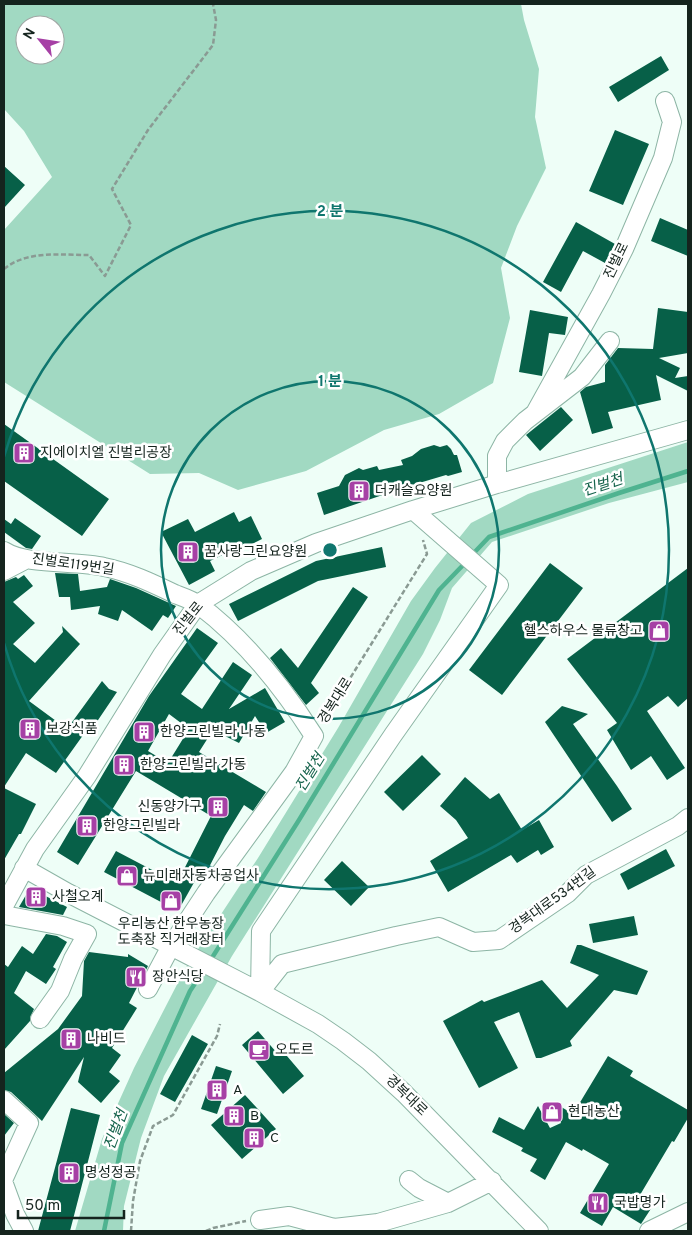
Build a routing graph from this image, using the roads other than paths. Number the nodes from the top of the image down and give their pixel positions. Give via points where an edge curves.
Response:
1 (665, 101) dead end
2 (610, 341) dead end
3 (535, 413) junction
4 (688, 430) edge
5 (497, 484) junction
6 (413, 510) junction
7 (4, 551) edge
8 (27, 559) junction
9 (4, 571) edge
10 (198, 604) junction
11 (314, 736) joint
12 (685, 825) edge
13 (24, 868) junction
14 (4, 905) edge
15 (4, 915) edge
16 (174, 947) junction
17 (148, 989) dead end
18 (260, 992) junction
19 (40, 1019) dead end
20 (4, 1100) edge
21 (4, 1178) edge
22 (409, 1180) dead end
23 (492, 1182) junction
24 (4, 1184) edge
25 (448, 1203) junction
26 (688, 1212) edge
27 (260, 1220) road end
28 (534, 1230) edge
29 (24, 1231) edge
30 (649, 1231) edge

1 - 3 street, 진벌로 via 672,122 663,158 624,249
2 - 3 street, 진벌로 via 582,377
3 - 5 street, 진벌로 via 505,441 497,456
4 - 5 street, 진벌로
5 - 6 street, 진벌로
6 - 10 street, 진벌로 via 316,543 251,571
6 - 18 street via 499,585 392,735 261,931
7 - 8 street, 진벌로119번길
8 - 9 street
8 - 10 street, 진벌로119번길 via 103,566 135,576
10 - 11 street, 진벌로119번길 via 274,681
10 - 13 street, 진벌로
11 - 16 street, 경복대로 via 294,772 208,891
12 - 18 street, 경복대로534번길 via 586,875 568,894 499,940 473,942 439,927 404,934 282,964
13 - 14 street, 진벌로
13 - 16 street, 경복대로
15 - 19 street via 87,934 60,991
16 - 17 street
16 - 18 street, 경복대로
18 - 23 street, 경복대로 via 318,1024 369,1061
20 - 21 street via 29,1123
22 - 25 street
23 - 25 street
23 - 28 street, 경복대로
24 - 29 street
25 - 27 street via 378,1223 334,1228 289,1216
26 - 30 street

